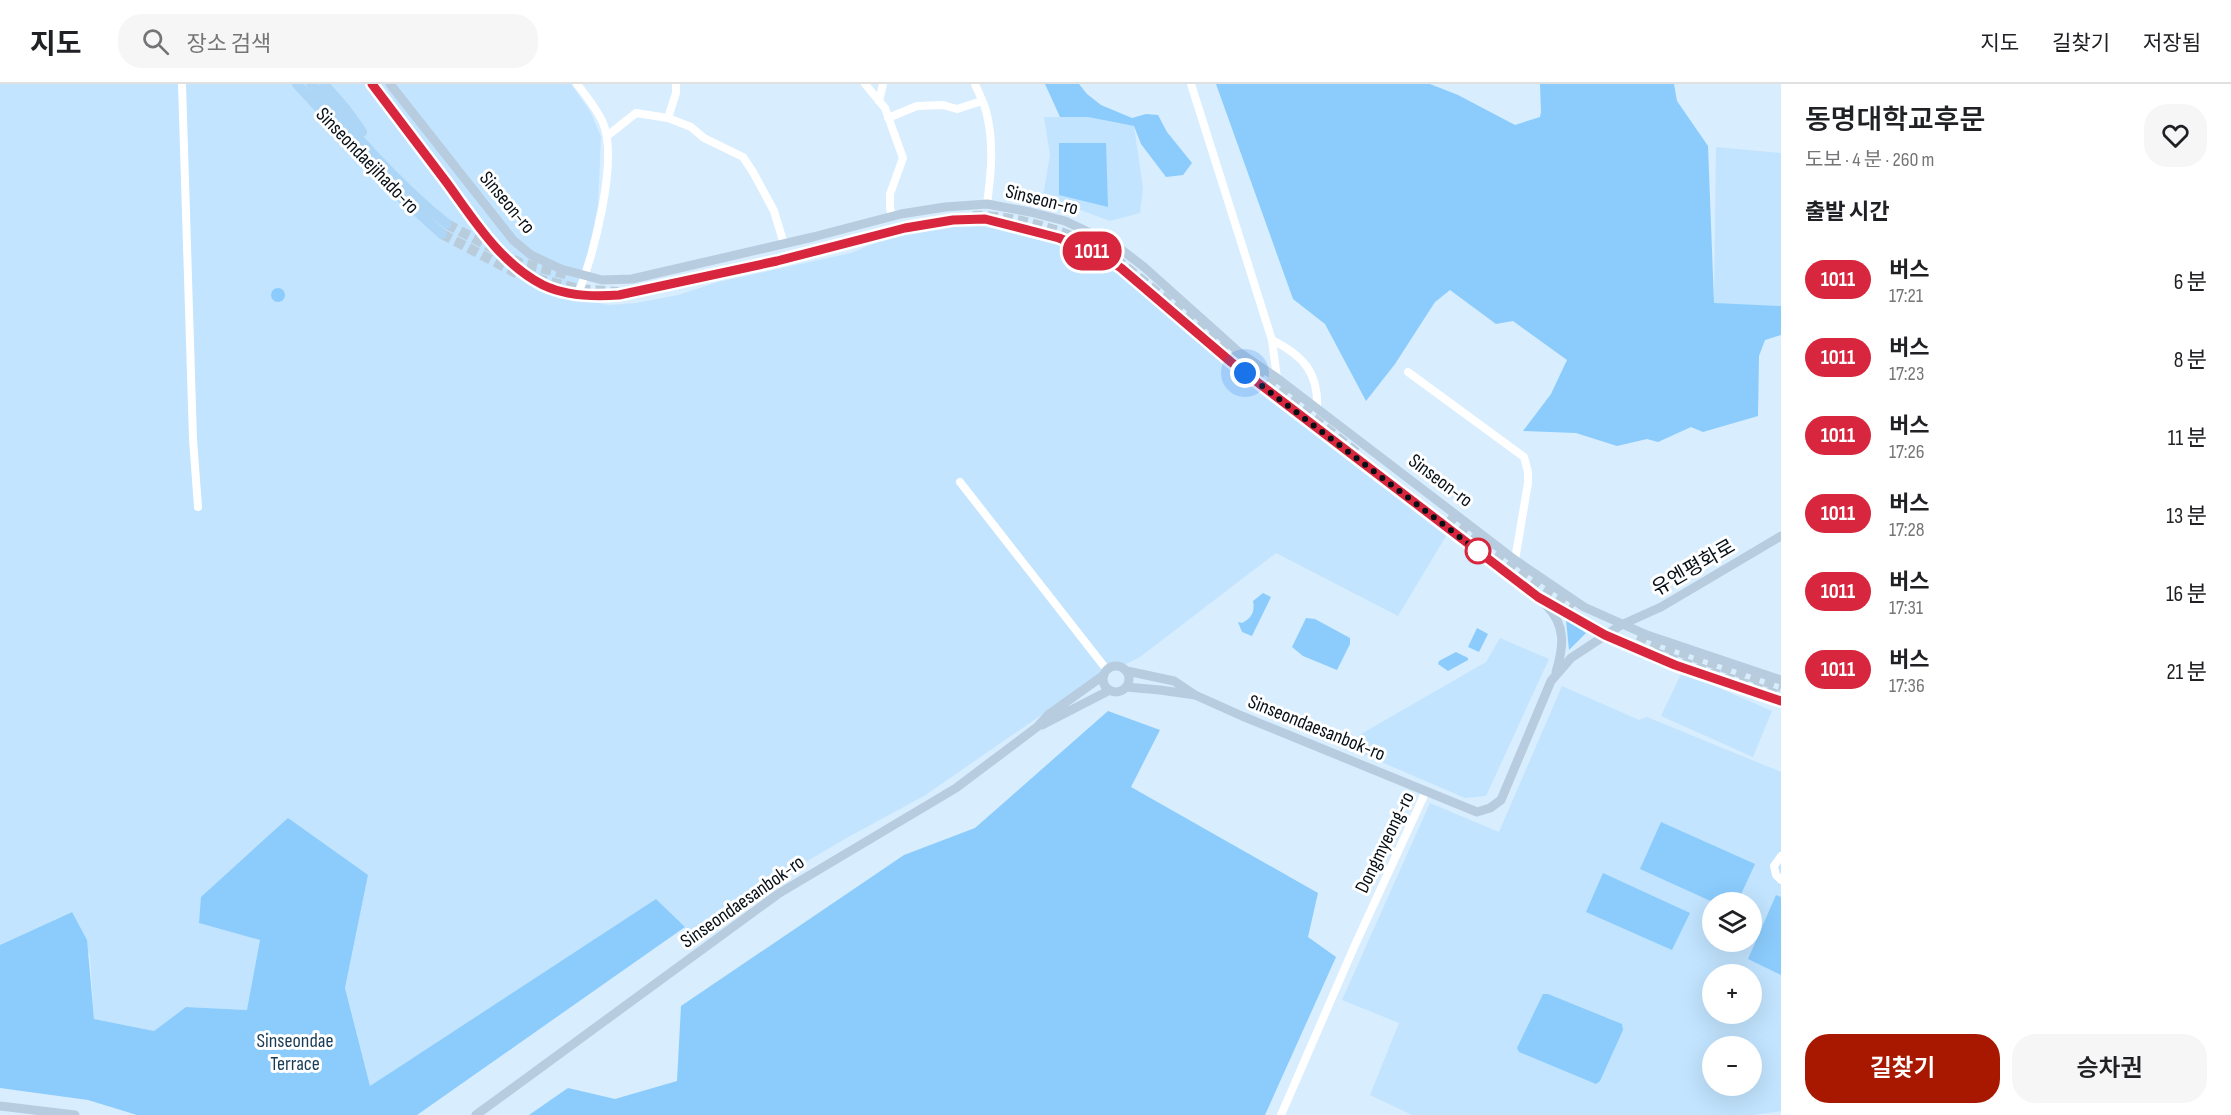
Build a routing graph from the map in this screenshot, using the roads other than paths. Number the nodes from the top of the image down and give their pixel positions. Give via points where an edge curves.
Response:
1 (182, 84) edge
2 (297, 84) edge
3 (311, 84) edge
4 (324, 84) edge
5 (372, 84) edge
6 (390, 84) edge
7 (577, 84) edge
8 (676, 84) edge
9 (865, 84) edge
10 (883, 84) edge
11 (975, 84) edge
12 (1191, 84) edge
13 (879, 101) junction
14 (982, 101) junction
15 (668, 118) junction
16 (888, 118) junction
17 (607, 136) junction
18 (385, 164) junction
19 (987, 204) junction
20 (962, 205) junction
21 (892, 216) junction
22 (963, 219) junction
23 (784, 244) junction
24 (585, 275) junction
25 (578, 294) junction
26 (1272, 340) junction
27 (1408, 372) dead end
28 (1277, 378) junction
29 (1317, 410) junction
30 (960, 482) dead end
31 (198, 507) dead end
32 (1781, 536) edge
33 (1515, 560) junction
34 (1538, 597) junction
35 (1621, 625) junction
36 (1605, 635) junction
37 (1127, 671) junction
38 (1106, 673) junction
39 (1556, 673) junction
40 (1781, 680) edge
41 (1126, 687) junction
42 (1110, 690) junction
43 (1195, 695) junction
44 (1781, 701) edge
45 (1037, 727) junction
46 (1426, 791) junction
47 (1781, 856) edge
48 (1781, 880) edge
49 (0, 1106) edge
50 (75, 1115) edge
51 (476, 1115) edge
52 (1281, 1115) edge

1 - 31 street
2 - 18 highway, Sinseondaejihado-ro via 402,198 444,229
3 - 18 highway, Sinseondaejihado-ro
4 - 18 highway
5 - 25 main road, Sinseon-ro via 498,250 545,286
6 - 24 main road, Sinseon-ro via 513,240 531,255
7 - 17 street
8 - 15 street
9 - 13 street
10 - 13 street
11 - 14 street
12 - 26 street
13 - 16 street
14 - 16 street via 957,109 917,106
14 - 19 street via 987,112 992,163
15 - 17 street via 636,113
15 - 23 street via 743,157 774,211
16 - 21 street via 903,158 890,194
17 - 24 street via 603,208
19 - 20 main road, Sinseon-ro
19 - 28 main road, Sinseon-ro via 1065,221 1114,244 1240,353
20 - 21 main road, Sinseon-ro
20 - 22 main road
21 - 23 main road, Sinseon-ro
22 - 25 main road, Sinseon-ro via 905,228 619,295
22 - 34 main road, Sinseon-ro via 985,219 1059,238 1111,261 1231,362
23 - 24 main road, Sinseon-ro via 632,279 602,280
24 - 25 street
26 - 28 street
26 - 29 street via 1296,355 1314,376
27 - 33 street via 1524,457 1528,483
28 - 29 main road, Sinseon-ro
29 - 33 main road, Sinseon-ro
30 - 38 street
32 - 35 main road, 유엔평화로 via 1661,607
33 - 35 main road, Sinseon-ro via 1584,607
34 - 36 main road, Sinseon-ro
34 - 39 main road via 1553,612 1563,635
35 - 36 main road, Dongmyeong-ro
35 - 40 main road, Sinseon-ro
36 - 39 main road, Dongmyeong-ro
36 - 44 main road, Sinseon-ro via 1675,665
37 - 38 main road, Sinseondaesanbok-ro via 1117,666
37 - 41 main road
37 - 43 main road, Sinseondaesanbok-ro via 1174,681
38 - 42 main road via 1104,681
38 - 45 main road, Sinseondaesanbok-ro
39 - 46 main road, Dongmyeong-ro via 1501,800 1477,812
41 - 42 main road, Sinseondaesanbok-ro via 1121,691
41 - 43 main road, Sinseondaesanbok-ro
42 - 45 main road, Sinseondaesanbok-ro
43 - 46 main road, Sinseondaesanbok-ro
45 - 51 main road, Sinseondaesanbok-ro via 956,788 778,894
46 - 52 street, Dongmyeong-ro
47 - 48 street via 1774,866
49 - 50 main road

